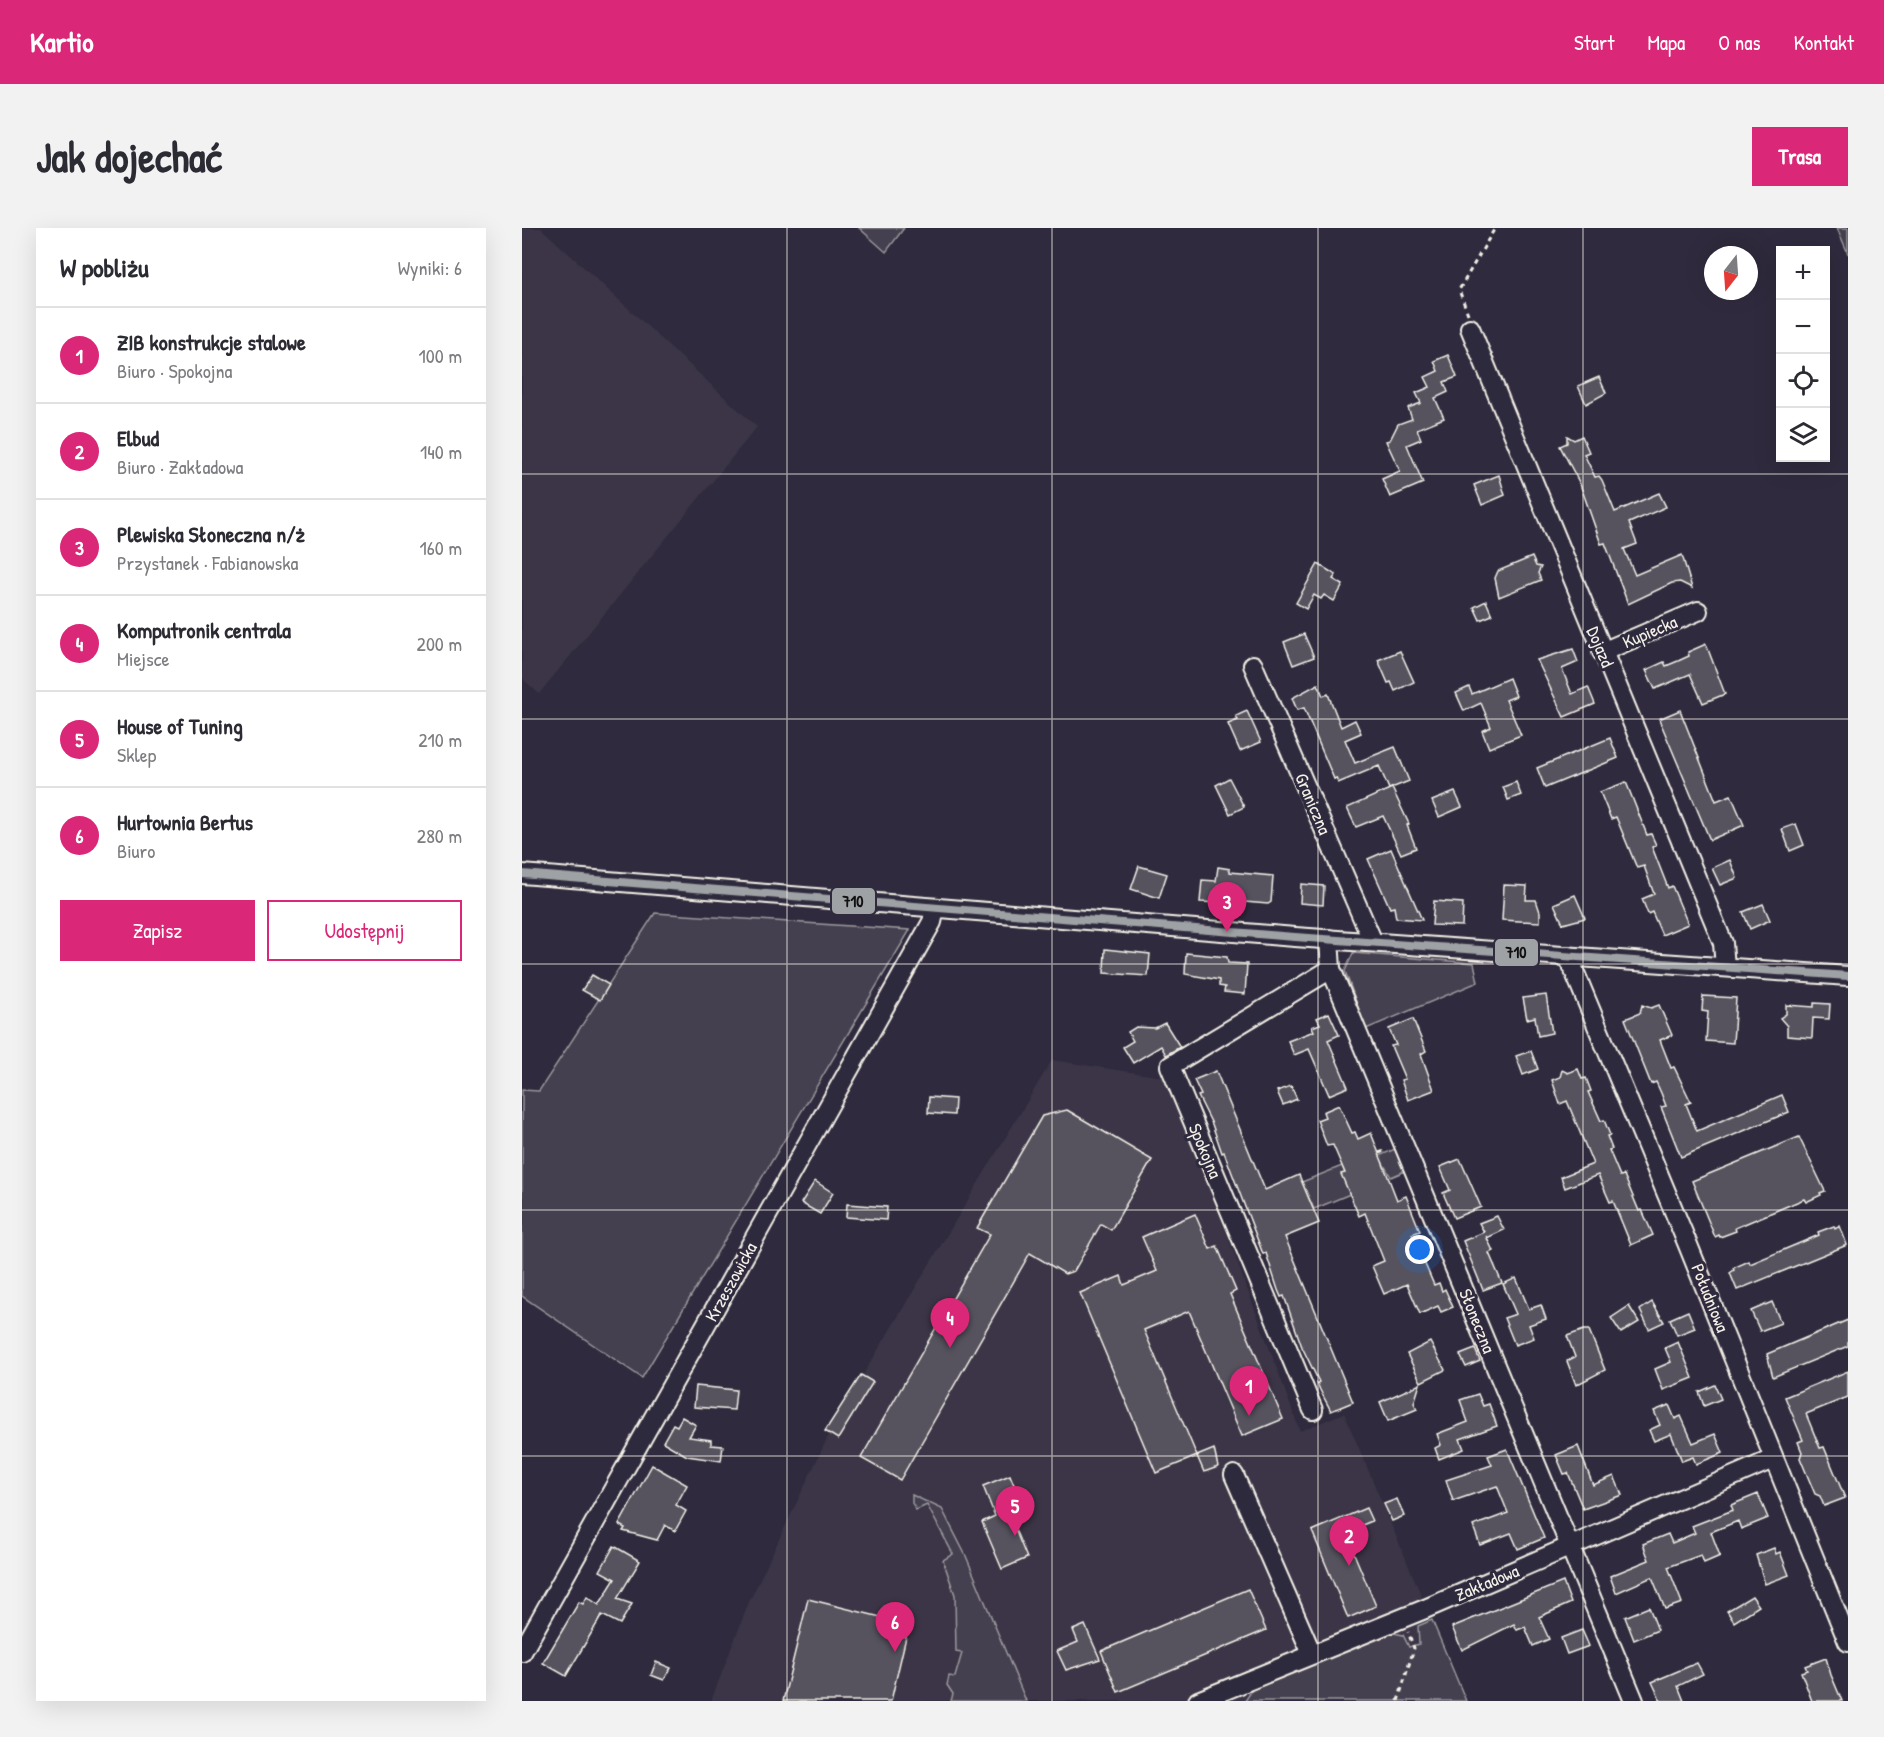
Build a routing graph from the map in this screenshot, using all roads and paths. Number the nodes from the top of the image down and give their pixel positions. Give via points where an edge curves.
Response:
1 (1495, 228) edge
2 (1470, 328) joint
3 (1698, 611) dead end
4 (1602, 652) junction
5 (1253, 665) dead end
6 (522, 874) edge
7 (935, 909) junction
8 (1329, 939) junction
9 (1373, 942) junction
10 (1568, 956) junction
11 (1725, 967) junction
12 (1331, 969) junction
13 (1848, 976) edge
14 (1385, 1151) dead end
15 (1378, 1153) dead end
16 (1312, 1410) dead end
17 (1773, 1459) junction
18 (1234, 1475) dead end
19 (1570, 1547) junction
20 (1403, 1618) junction
21 (1848, 1642) edge
22 (522, 1652) edge
23 (1312, 1654) junction
24 (1198, 1701) edge
25 (1398, 1701) edge
26 (1634, 1701) edge

1 - 2 path via 1459,290 1468,309
2 - 4 street, Dojazd
3 - 4 street, Kupiecka
4 - 11 street, Dojazd via 1723,943
5 - 9 street, Graniczna
6 - 7 street
7 - 8 street
7 - 22 street, Krzeszowicka via 933,922
8 - 9 street
8 - 12 street, Słoneczna
9 - 10 street
10 - 11 street
10 - 17 street, Południowa
11 - 13 street
12 - 16 street, Spokojna via 1170,1066
12 - 19 street, Słoneczna
14 - 15 path
17 - 19 street, Zakładowa
17 - 21 street, Południowa
18 - 23 street
19 - 20 street, Zakładowa
19 - 26 street, Słoneczna
20 - 23 street, Zakładowa
20 - 25 path via 1414,1648
23 - 24 street, Zakładowa

